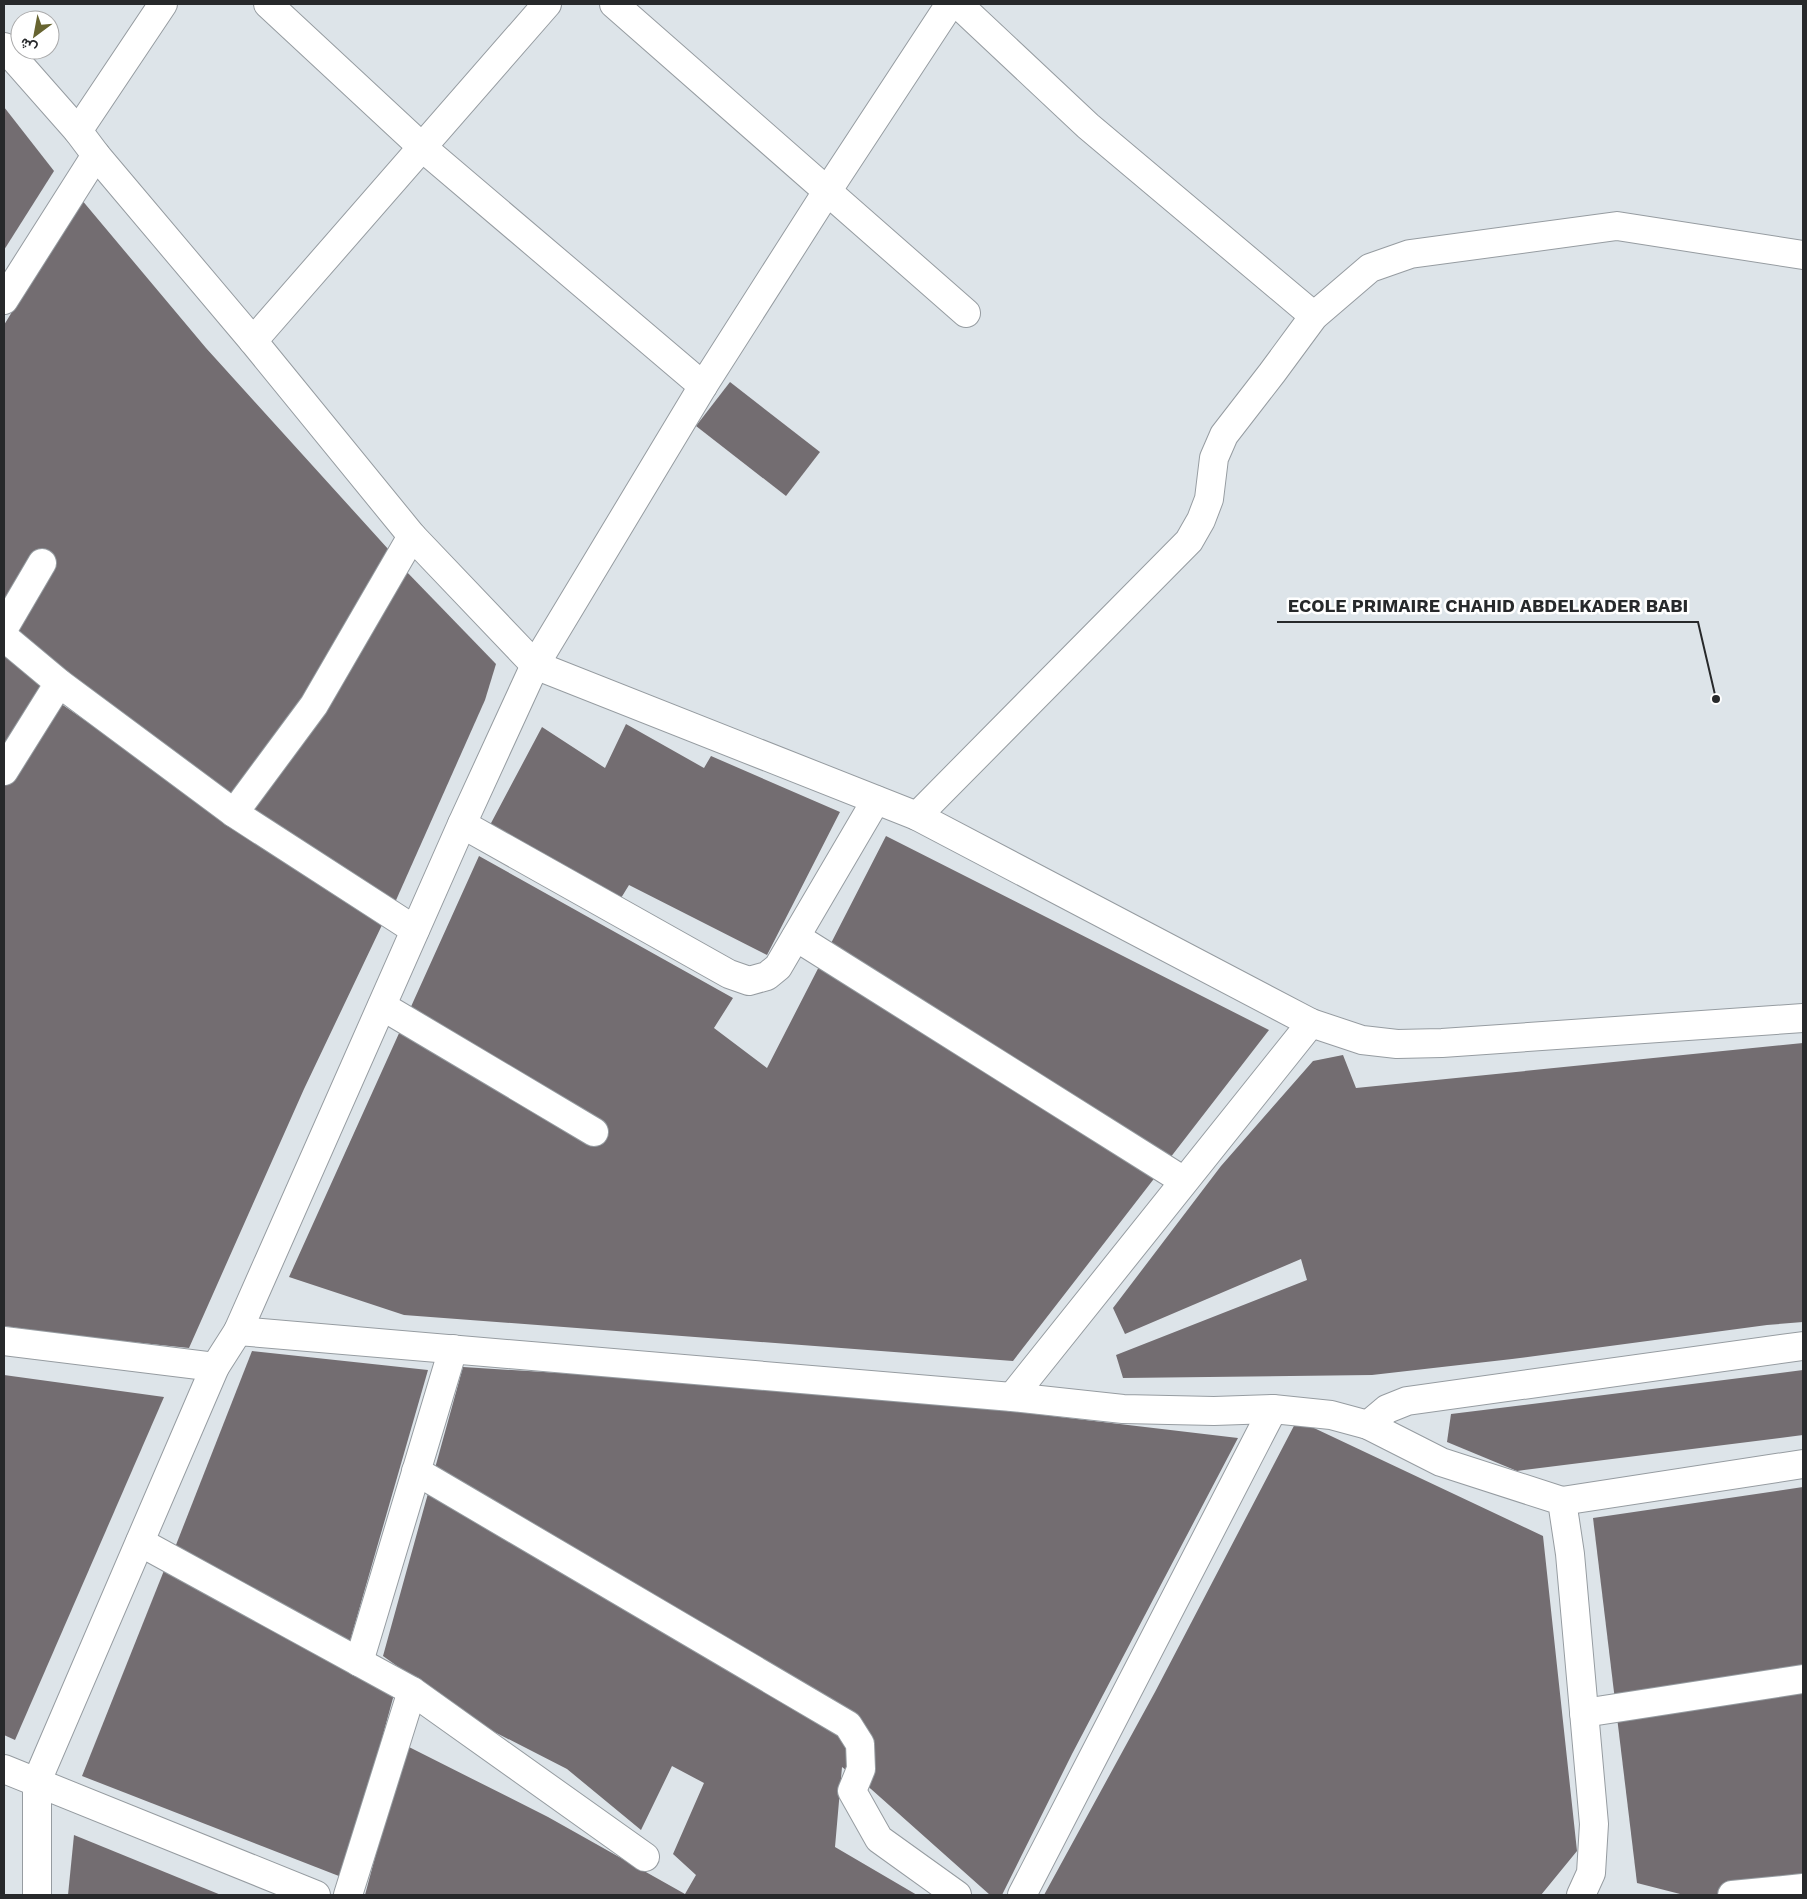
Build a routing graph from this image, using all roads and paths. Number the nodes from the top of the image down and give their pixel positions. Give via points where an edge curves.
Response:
1 (163, 4) edge
2 (268, 4) edge
3 (547, 4) edge
4 (614, 4) edge
5 (950, 4) edge
6 (958, 4) edge
7 (4, 47) edge
8 (78, 131) junction
9 (423, 148) junction
10 (96, 155) junction
11 (828, 190) junction
12 (1803, 255) edge
13 (4, 300) edge
14 (966, 313) dead end
15 (1314, 316) junction
16 (253, 341) junction
17 (703, 386) junction
18 (412, 536) junction
19 (42, 563) dead end
20 (4, 628) edge
21 (4, 637) edge
22 (535, 665) junction
23 (59, 683) junction
24 (4, 771) edge
25 (876, 800) junction
26 (234, 813) junction
27 (917, 816) junction
28 (462, 824) junction
29 (415, 930) junction
30 (796, 937) junction
31 (382, 1006) junction
32 (1803, 1018) edge
33 (1311, 1024) junction
34 (594, 1132) dead end
35 (1184, 1181) junction
36 (238, 1331) junction
37 (4, 1341) edge
38 (1803, 1346) edge
39 (453, 1349) junction
40 (215, 1367) junction
41 (1012, 1396) junction
42 (1273, 1409) junction
43 (1368, 1425) junction
44 (1803, 1464) edge
45 (416, 1471) junction
46 (1562, 1501) junction
47 (140, 1542) junction
48 (359, 1662) junction
49 (1803, 1679) edge
50 (412, 1691) junction
51 (1584, 1713) junction
52 (4, 1768) edge
53 (37, 1781) junction
54 (646, 1857) dead end
55 (1803, 1888) edge
56 (301, 1892) edge
57 (37, 1895) edge
58 (348, 1895) edge
59 (957, 1895) edge
60 (1022, 1895) edge
61 (1581, 1895) edge
62 (1732, 1895) edge

1 - 8 street
2 - 9 street
3 - 9 street
4 - 11 street
5 - 11 street
6 - 15 street via 1088,126
7 - 8 street
8 - 10 street
9 - 16 street
9 - 17 street
10 - 13 street
10 - 16 street
11 - 14 street
11 - 17 street
12 - 15 street via 1617,226 1587,229 1410,254 1370,268
15 - 27 street via 1224,435 1214,458 1209,499 1202,520 1189,541
16 - 18 street
17 - 22 street
18 - 22 street
18 - 26 street via 314,705
19 - 20 street
21 - 23 street
22 - 25 street
22 - 28 street
23 - 24 street
23 - 26 street
25 - 27 street
25 - 30 street
26 - 29 street
27 - 33 street
28 - 29 street
28 - 30 street via 729,974 749,981 767,976 778,967
29 - 31 street
30 - 35 street
31 - 34 street
31 - 36 street
32 - 33 street via 1452,1043 1397,1044 1362,1040
33 - 35 street
35 - 41 street
36 - 39 street
36 - 40 street
37 - 40 street
38 - 43 street via 1407,1401 1387,1410
39 - 41 street
39 - 45 street
40 - 47 street
41 - 42 street via 1123,1409
42 - 43 street via 1331,1415
42 - 60 street
43 - 46 street via 1441,1462
44 - 46 street
45 - 48 street
45 - 59 street via 848,1724 860,1744 861,1768 852,1791 879,1839
46 - 51 street
47 - 48 street
47 - 53 street
48 - 50 street
49 - 51 street
50 - 54 street
50 - 58 street
51 - 61 street via 1594,1824 1591,1874
52 - 53 street
53 - 56 street
53 - 57 street
55 - 62 street

